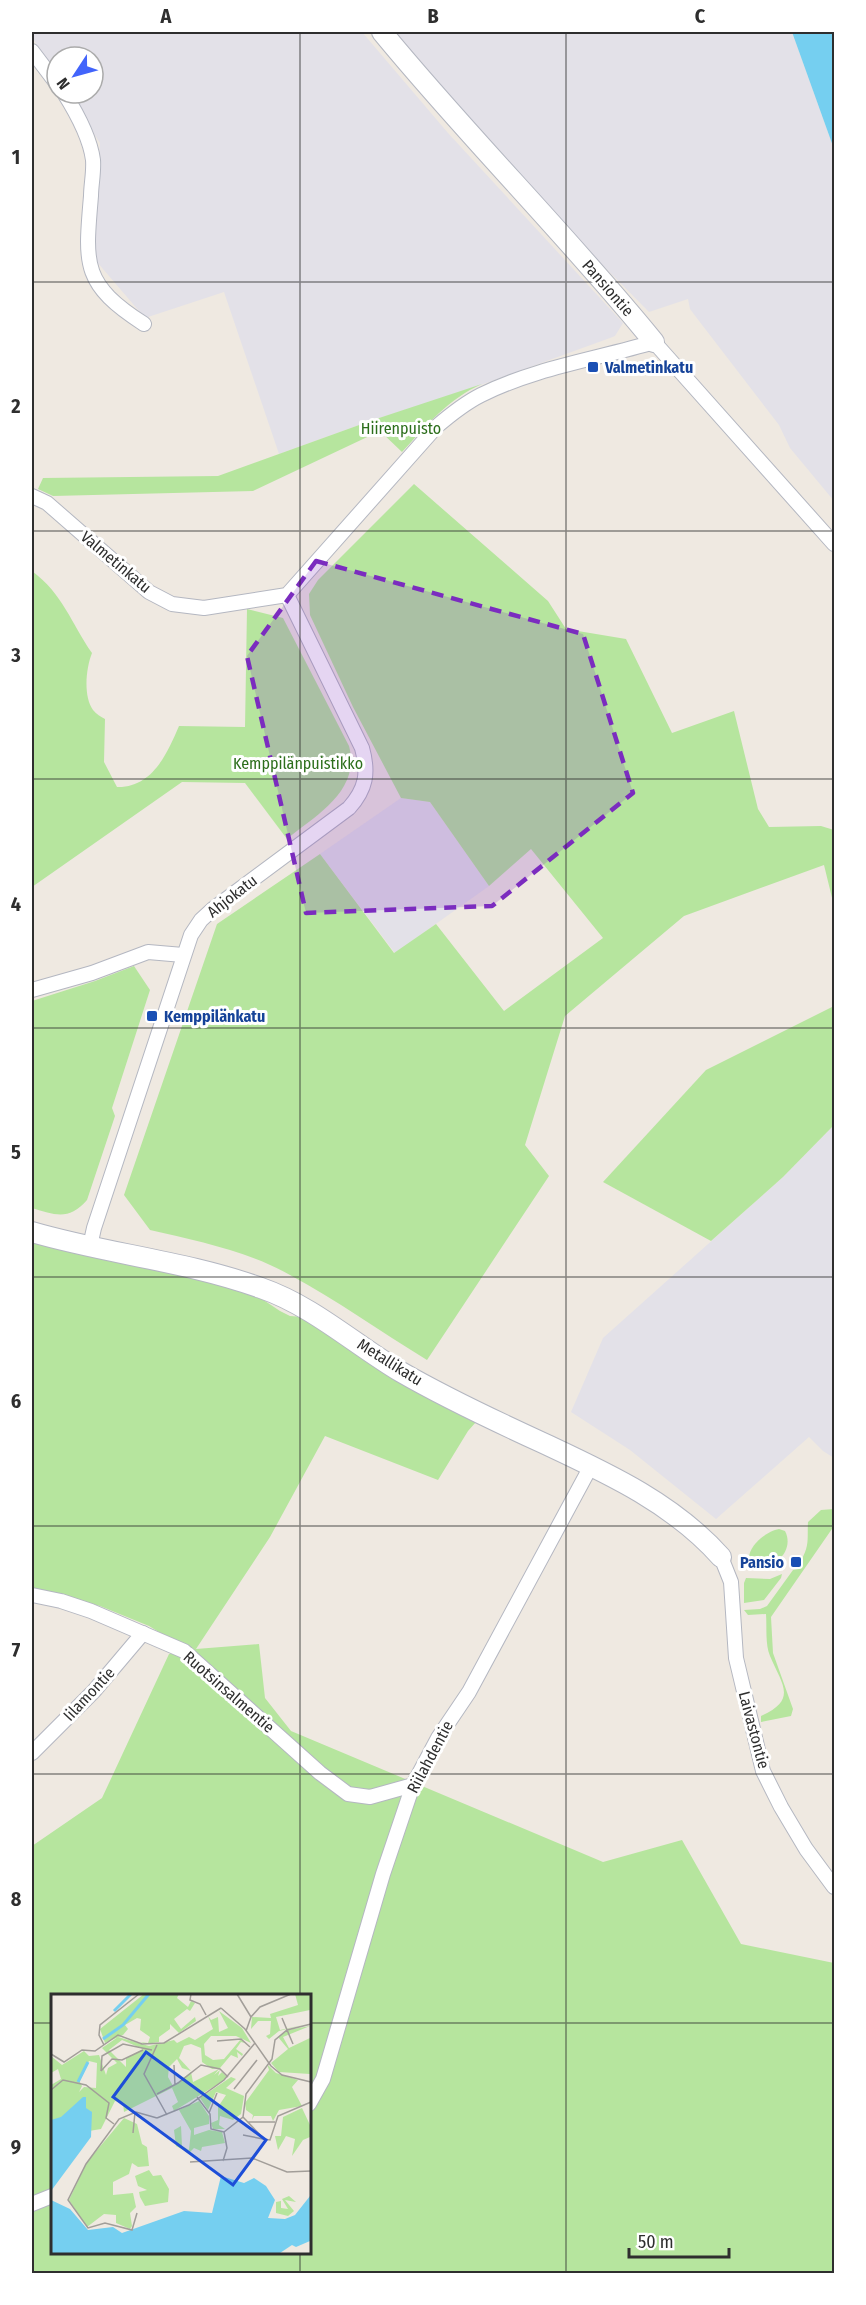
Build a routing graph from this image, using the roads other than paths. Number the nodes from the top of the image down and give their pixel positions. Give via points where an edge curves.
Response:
1 (382, 32) edge
2 (32, 51) edge
3 (45, 68) edge
4 (70, 105) edge
5 (144, 324) dead end
6 (654, 342) junction
7 (32, 496) edge
8 (834, 544) edge
9 (287, 595) junction
10 (183, 955) junction
11 (32, 990) edge
12 (32, 1232) edge
13 (90, 1246) junction
14 (591, 1466) junction
15 (721, 1557) joint
16 (32, 1595) edge
17 (143, 1633) junction
18 (32, 1752) edge
19 (412, 1785) junction
20 (834, 1887) edge
21 (310, 2102) edge
22 (51, 2196) edge
23 (32, 2204) edge

1 - 6 street, Pansiontie
2 - 3 street
4 - 5 street via 85,133 93,162 86,250 90,266 108,297
6 - 8 street, Pansiontie
6 - 9 street via 536,374 481,395 457,410 436,427
7 - 9 street, Valmetinkatu via 47,503 149,592 172,604 204,608
9 - 10 street, Ahjokatu via 362,748 366,782 349,808 201,920
10 - 11 street via 148,952
10 - 13 street, Ahjokatu
12 - 13 street, Metallikatu
13 - 14 street, Metallikatu via 222,1275 264,1289 296,1304 400,1371
14 - 15 street, Metallikatu via 632,1487 686,1523
14 - 19 street, Riilahdentie via 469,1692
15 - 20 street, Laivastontie via 731,1581 736,1658 763,1771 806,1850
16 - 17 street, Ruotsinsalmentie via 60,1601
17 - 18 street, Iilamontie via 94,1691
17 - 19 street, Ruotsinsalmentie via 184,1651 348,1794 370,1797
19 - 21 street, Riilahdentie via 323,2079
22 - 23 street

